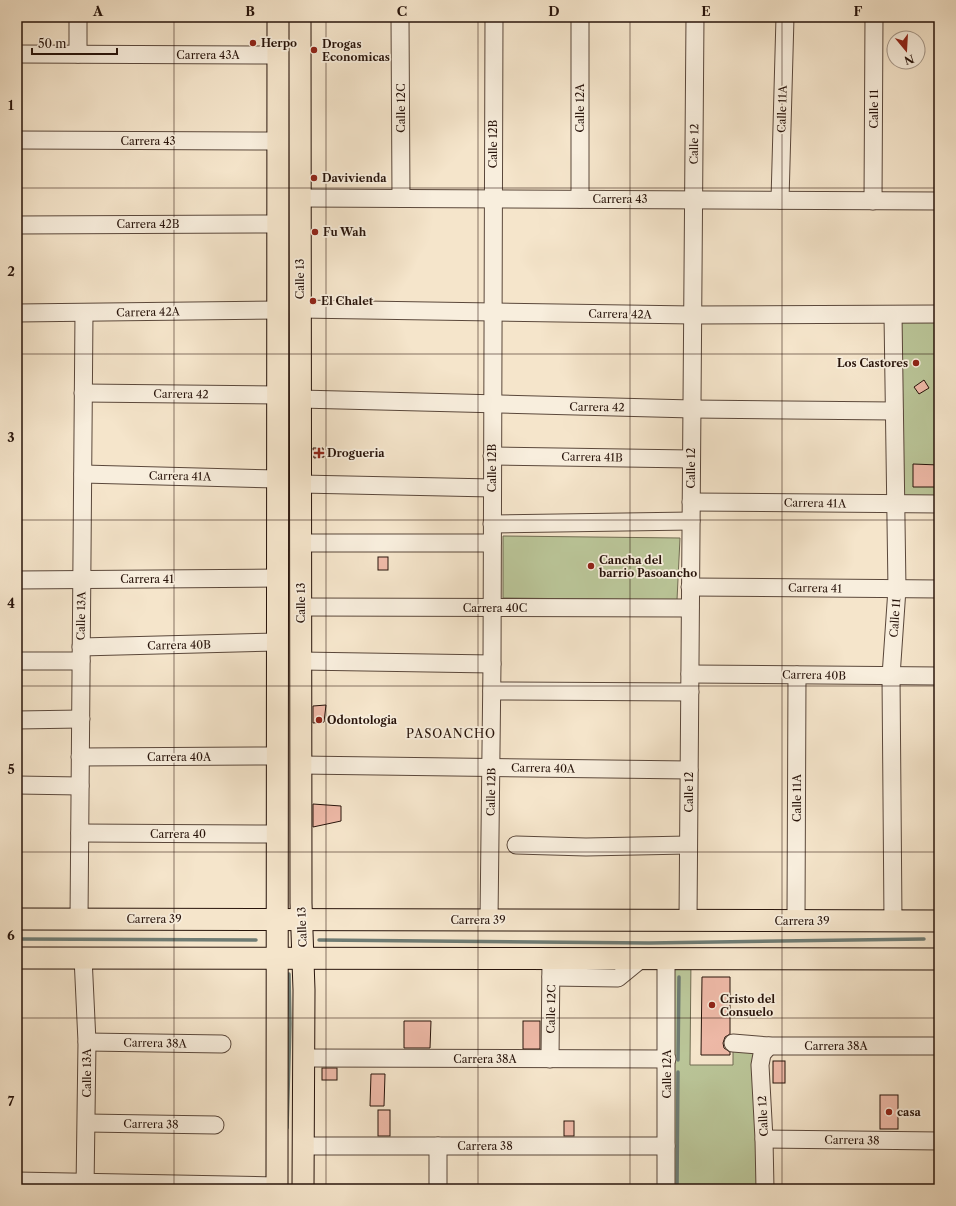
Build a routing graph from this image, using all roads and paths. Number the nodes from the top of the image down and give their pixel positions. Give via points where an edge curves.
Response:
1 (78, 17) edge
2 (278, 17) edge
3 (300, 17) edge
4 (400, 17) edge
5 (494, 17) edge
6 (580, 17) edge
7 (695, 17) edge
8 (785, 17) edge
9 (874, 17) edge
10 (17, 54) edge
11 (78, 54) junction
12 (278, 55) junction
13 (17, 140) edge
14 (278, 141) junction
15 (300, 198) junction
16 (401, 198) junction
17 (493, 199) junction
18 (580, 199) junction
19 (694, 200) junction
20 (780, 200) junction
21 (873, 201) junction
22 (939, 201) edge
23 (278, 224) junction
24 (17, 225) edge
25 (300, 309) junction
26 (279, 310) junction
27 (493, 312) junction
28 (17, 313) edge
29 (84, 313) junction
30 (939, 314) edge
31 (693, 315) junction
32 (893, 315) junction
33 (83, 393) junction
34 (279, 395) junction
35 (300, 399) junction
36 (492, 405) junction
37 (692, 409) junction
38 (894, 411) junction
39 (492, 456) junction
40 (691, 459) junction
41 (83, 474) junction
42 (278, 479) junction
43 (301, 484) junction
44 (492, 488) junction
45 (691, 502) junction
46 (895, 504) junction
47 (939, 504) edge
48 (691, 521) junction
49 (492, 524) junction
50 (301, 543) junction
51 (492, 543) junction
52 (278, 578) junction
53 (17, 580) edge
54 (82, 580) junction
55 (690, 587) junction
56 (897, 589) junction
57 (939, 589) edge
58 (301, 607) junction
59 (492, 608) junction
60 (690, 608) junction
61 (278, 642) junction
62 (81, 654) junction
63 (17, 661) edge
64 (301, 661) junction
65 (492, 664) junction
66 (690, 674) junction
67 (797, 675) junction
68 (891, 676) junction
69 (939, 676) edge
70 (492, 691) junction
71 (690, 692) junction
72 (81, 719) junction
73 (17, 720) edge
74 (278, 756) junction
75 (80, 757) junction
76 (301, 765) junction
77 (491, 767) junction
78 (689, 770) junction
79 (17, 785) edge
80 (80, 786) junction
81 (80, 833) junction
82 (277, 834) junction
83 (516, 845) dead end
84 (688, 845) junction
85 (17, 919) edge
86 (79, 919) junction
87 (688, 919) junction
88 (489, 920) junction
89 (796, 920) junction
90 (894, 921) junction
91 (939, 921) edge
92 (277, 923) junction
93 (301, 923) junction
94 (278, 952) junction
95 (303, 954) junction
96 (83, 957) junction
97 (17, 958) edge
98 (243, 958) junction
99 (338, 959) junction
100 (939, 959) edge
101 (666, 960) junction
102 (551, 968) junction
103 (304, 990) junction
104 (279, 991) junction
105 (87, 1042) junction
106 (733, 1043) dead end
107 (222, 1044) dead end
108 (769, 1046) junction
109 (939, 1046) edge
110 (303, 1058) junction
111 (550, 1059) junction
112 (667, 1059) junction
113 (87, 1123) junction
114 (215, 1125) dead end
115 (764, 1139) junction
116 (939, 1141) edge
117 (303, 1146) junction
118 (438, 1146) junction
119 (666, 1146) junction
120 (17, 1181) edge
121 (85, 1186) edge
122 (277, 1187) edge
123 (304, 1189) edge
124 (438, 1189) edge
125 (666, 1189) edge
126 (765, 1189) edge

1 - 11 street
2 - 12 main road, Calle 13
3 - 15 main road, Calle 13
4 - 16 street, Calle 12C
5 - 17 street, Calle 12B
6 - 18 street, Calle 12A
7 - 19 street, Calle 12
8 - 20 street, Calle 11A
9 - 21 street, Calle 11
10 - 11 street, Carrera 43A
11 - 12 street, Carrera 43A
12 - 14 main road, Calle 13
13 - 14 street, Carrera 43
14 - 23 main road, Calle 13
15 - 16 street, Carrera 43
15 - 25 main road, Calle 13
16 - 17 street, Carrera 43
17 - 18 street, Carrera 43
17 - 27 street, Calle 12B
18 - 19 street, Carrera 43
19 - 20 street, Carrera 43
19 - 31 street, Calle 12
20 - 21 street, Carrera 43
21 - 22 street, Carrera 43
23 - 24 street, Carrera 42B
23 - 26 main road, Calle 13
25 - 27 street, Carrera 42A
25 - 35 main road, Calle 13
26 - 29 street, Carrera 42A
26 - 34 main road, Calle 13
27 - 31 street, Carrera 42A
27 - 36 street, Calle 12B
28 - 29 street, Carrera 42A
29 - 33 street, Calle 13A
30 - 32 street, Carrera 42A
31 - 32 street, Carrera 42A
31 - 37 street, Calle 12
32 - 38 street, Calle 11
33 - 34 street, Carrera 42
33 - 41 street, Calle 13A
34 - 42 main road, Calle 13
35 - 36 street, Carrera 42
35 - 43 main road, Calle 13
36 - 37 street, Carrera 42
36 - 39 street, Calle 12B
37 - 38 street, Carrera 42
37 - 40 street, Calle 12
38 - 46 street, Calle 11
39 - 40 street, Carrera 41B
39 - 44 street, Calle 12B
40 - 45 street, Calle 12
41 - 42 street, Carrera 41A
41 - 54 street, Calle 13A
42 - 52 main road, Calle 13
43 - 44 street
43 - 50 main road, Calle 13
44 - 49 street, Calle 12B
45 - 46 street, Carrera 41A
45 - 48 street, Calle 12
46 - 47 street, Carrera 41A
46 - 56 street, Calle 11
48 - 49 street
48 - 55 street, Calle 12
49 - 51 street, Calle 12B
50 - 51 street
50 - 58 main road, Calle 13
51 - 59 street, Calle 12B
52 - 54 street, Carrera 41
52 - 61 main road, Calle 13
53 - 54 street, Carrera 41
54 - 62 street, Calle 13A
55 - 56 street, Carrera 41
55 - 60 street, Calle 12
56 - 57 street, Carrera 41
56 - 68 street, Calle 11
58 - 59 street, Carrera 40C
58 - 64 main road, Calle 13
59 - 60 street, Carrera 40C
59 - 65 street, Calle 12B
60 - 66 street, Calle 12
61 - 62 street, Carrera 40B
61 - 74 main road, Calle 13
62 - 63 street, Carrera 40B
62 - 72 street, Calle 13A
64 - 65 street
64 - 76 main road, Calle 13
65 - 70 street, Calle 12B
66 - 67 street, Carrera 40B
66 - 71 street, Calle 12
67 - 68 street, Carrera 40B
67 - 89 street, Calle 11A
68 - 69 street, Carrera 40B
68 - 90 street, Calle 11
70 - 71 street
70 - 77 street, Calle 12B
71 - 78 street, Calle 12
72 - 73 street
72 - 75 street, Calle 13A
74 - 75 street, Carrera 40A
74 - 82 main road, Calle 13
75 - 80 street, Calle 13A
76 - 77 street, Carrera 40A
76 - 93 main road, Calle 13
77 - 78 street, Carrera 40A
77 - 88 street, Calle 12B
78 - 84 street, Calle 12
79 - 80 street
80 - 81 street, Calle 13A
81 - 82 street, Carrera 40
81 - 86 street, Calle 13A
82 - 92 main road, Calle 13
83 - 84 street
84 - 87 street, Calle 12
85 - 86 main road, Carrera 39
86 - 92 main road, Carrera 39
87 - 88 main road, Carrera 39
87 - 89 main road, Carrera 39
88 - 93 main road, Carrera 39
89 - 90 main road, Carrera 39
90 - 91 main road, Carrera 39
92 - 93 main road, Carrera 39
92 - 94 main road, Calle 13
93 - 95 main road, Calle 13
94 - 95 main road
94 - 98 main road
94 - 104 main road, Calle 13
95 - 99 main road
95 - 103 main road, Calle 13
96 - 97 main road
96 - 98 main road
96 - 105 street, Calle 13A
98 - 104 main road via 266,970
99 - 102 main road
99 - 103 main road via 316,970
100 - 101 main road
101 - 102 main road
101 - 112 street, Calle 12A
102 - 111 street, Calle 12C
103 - 110 main road, Calle 13
104 - 122 main road, Calle 13
105 - 107 street, Carrera 38A
105 - 113 street, Calle 13A
106 - 108 street, Carrera 38A
108 - 109 street, Carrera 38A
108 - 115 street, Calle 12 via 762,1054 760,1065
110 - 111 street, Carrera 38A
110 - 117 main road, Calle 13
111 - 112 street, Carrera 38A
112 - 119 street, Calle 12A
113 - 114 street, Carrera 38
113 - 121 street, Calle 13A
115 - 116 street, Carrera 38
115 - 126 street, Calle 12
117 - 118 street, Carrera 38
117 - 123 main road, Calle 13
118 - 119 street, Carrera 38
118 - 124 street
119 - 125 street, Calle 12A
120 - 121 street
121 - 122 street

